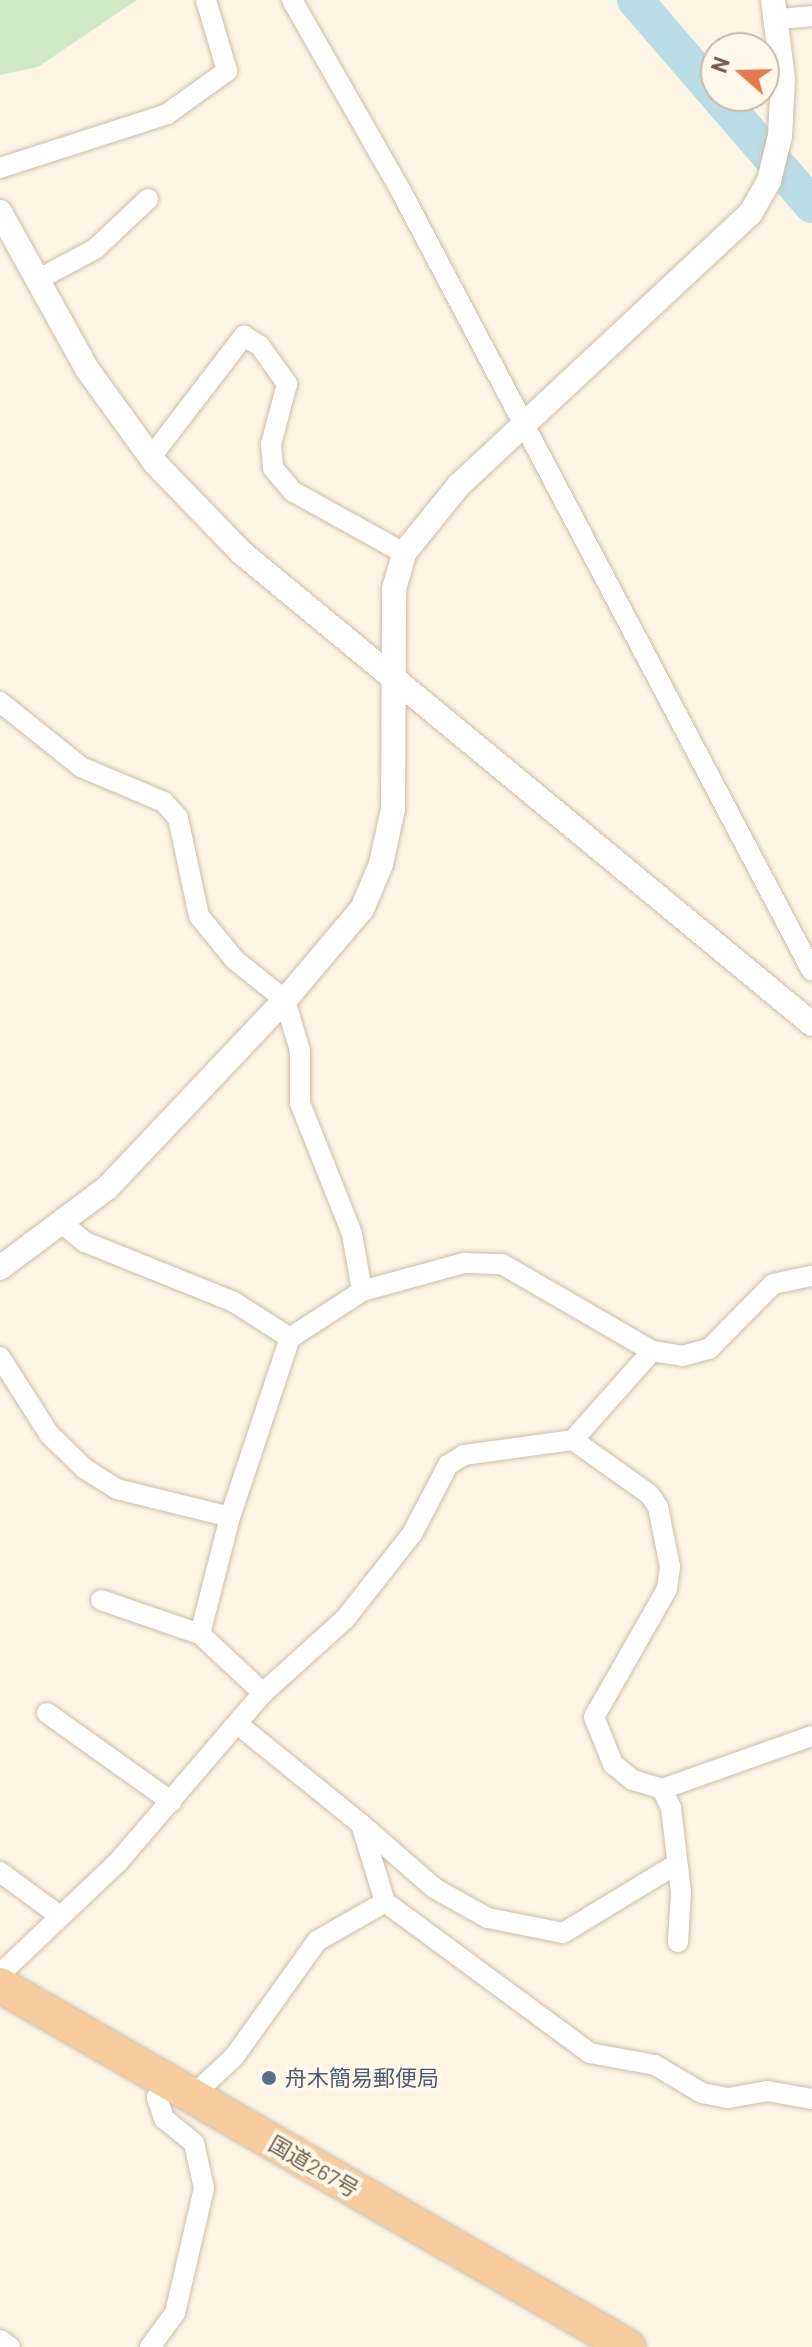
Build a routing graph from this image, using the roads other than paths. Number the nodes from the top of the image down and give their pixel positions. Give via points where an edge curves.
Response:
1 (206, 0) edge
2 (292, 0) edge
3 (776, 9) edge
4 (812, 16) edge
5 (0, 168) edge
6 (148, 199) dead end
7 (0, 212) edge
8 (37, 280) junction
9 (524, 426) junction
10 (151, 457) junction
11 (404, 553) junction
12 (392, 681) junction
13 (0, 702) edge
14 (812, 971) edge
15 (285, 1000) junction
16 (812, 1024) edge
17 (62, 1223) junction
18 (0, 1268) edge
19 (812, 1276) edge
20 (362, 1291) junction
21 (290, 1338) junction
22 (652, 1351) junction
23 (0, 1357) edge
24 (573, 1440) junction
25 (230, 1517) junction
26 (101, 1600) dead end
27 (200, 1634) junction
28 (263, 1693) junction
29 (47, 1713) dead end
30 (240, 1726) junction
31 (812, 1736) edge
32 (662, 1789) junction
33 (172, 1802) junction
34 (361, 1824) junction
35 (675, 1865) junction
36 (0, 1872) edge
37 (385, 1902) junction
38 (60, 1916) junction
39 (678, 1942) dead end
40 (0, 1974) edge
41 (0, 1985) edge
42 (179, 2087) junction
43 (812, 2099) edge
44 (0, 2340) edge
45 (10, 2347) edge
46 (150, 2347) edge
47 (628, 2347) edge

1 - 5 street via 227,71 167,114
2 - 9 street
3 - 4 street
3 - 9 street via 780,136 769,181 750,214
6 - 8 street via 95,249
7 - 8 street
8 - 10 street via 87,369
9 - 11 street via 459,485
9 - 14 street
10 - 11 street via 244,336 260,346 287,384 271,444 273,468 292,491
10 - 12 street via 242,553
11 - 12 street via 394,589
12 - 15 street via 393,809 381,864 362,909
12 - 16 street
13 - 15 street via 81,767 164,802 178,818 199,916 235,960
15 - 17 street via 107,1188
15 - 20 street via 300,1051 300,1103 352,1234
17 - 18 street
17 - 21 street via 85,1242 234,1302
19 - 22 street via 773,1284 709,1349 682,1356
20 - 21 street
20 - 22 street via 464,1263 502,1264
21 - 25 street
22 - 24 street
23 - 25 street via 49,1434 85,1469 117,1489
24 - 28 street via 464,1455 448,1465 412,1534 345,1619
24 - 32 street via 649,1494 658,1507 670,1567 667,1589 594,1717 613,1764
25 - 27 street
26 - 27 street
27 - 28 street
28 - 30 street
29 - 33 street
30 - 33 street
30 - 34 street
31 - 32 street
32 - 35 street via 671,1808
33 - 38 street
34 - 35 street via 434,1888 488,1918 563,1933
34 - 37 street
35 - 39 street via 683,1914
36 - 38 street
37 - 42 street via 317,1941 234,2057
37 - 43 street via 590,2053 655,2065 715,2095 767,2091
38 - 40 street
41 - 42 highway, 国道267号
42 - 46 street via 157,2097 164,2119 194,2143 204,2188 175,2313
42 - 47 highway, 国道267号
44 - 45 street

